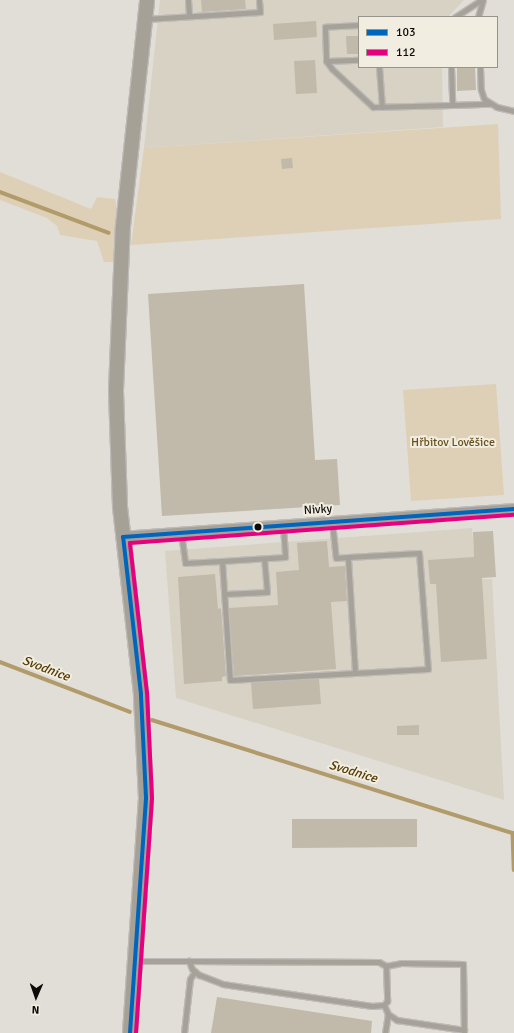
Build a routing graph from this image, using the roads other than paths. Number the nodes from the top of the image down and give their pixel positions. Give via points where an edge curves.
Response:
1 (147, 0) edge
2 (188, 0) edge
3 (259, 0) edge
4 (482, 0) edge
5 (189, 16) junction
6 (457, 16) edge
7 (478, 16) edge
8 (145, 19) junction
9 (358, 25) edge
10 (358, 60) edge
11 (326, 61) junction
12 (379, 68) edge
13 (451, 68) edge
14 (480, 68) edge
15 (490, 104) junction
16 (452, 105) junction
17 (382, 107) junction
18 (514, 111) edge
19 (514, 509) edge
20 (332, 522) junction
21 (283, 526) junction
22 (180, 533) junction
23 (123, 537) junction
24 (348, 558) junction
25 (264, 559) junction
26 (222, 561) junction
27 (224, 594) junction
28 (355, 673) junction
29 (135, 961) junction
30 (189, 961) junction
31 (386, 966) junction
32 (195, 971) junction
33 (384, 1005) junction
34 (388, 1014) junction
35 (464, 1032) edge
36 (130, 1033) edge
37 (184, 1033) edge
38 (385, 1033) edge

1 - 8 street
2 - 5 lane
3 - 5 lane via 260,12
4 - 6 lane
4 - 7 lane
5 - 8 lane
8 - 23 street via 123,226 120,293 116,425
9 - 11 lane via 325,27
10 - 11 lane
11 - 17 lane via 373,107
12 - 17 lane
13 - 16 lane
14 - 15 lane via 481,90
15 - 16 lane
15 - 18 lane
16 - 17 lane
19 - 20 street, Nivky
20 - 21 street, Nivky
20 - 24 lane via 336,558
21 - 22 street, Nivky
21 - 25 lane via 285,557
22 - 23 street, Nivky
22 - 26 lane via 185,564
23 - 29 street via 141,694 146,798
24 - 28 lane
24 - 28 lane via 420,553 428,669
25 - 26 lane
25 - 27 lane via 267,592
26 - 27 lane
27 - 28 lane via 230,680
29 - 30 lane
29 - 36 street
30 - 31 lane via 379,962
30 - 32 lane
31 - 33 lane via 387,1001
31 - 35 lane via 401,963 463,964
32 - 33 lane via 208,981 223,984 372,1006
32 - 37 lane via 190,979
33 - 34 lane
34 - 35 lane via 397,1020
34 - 38 lane

